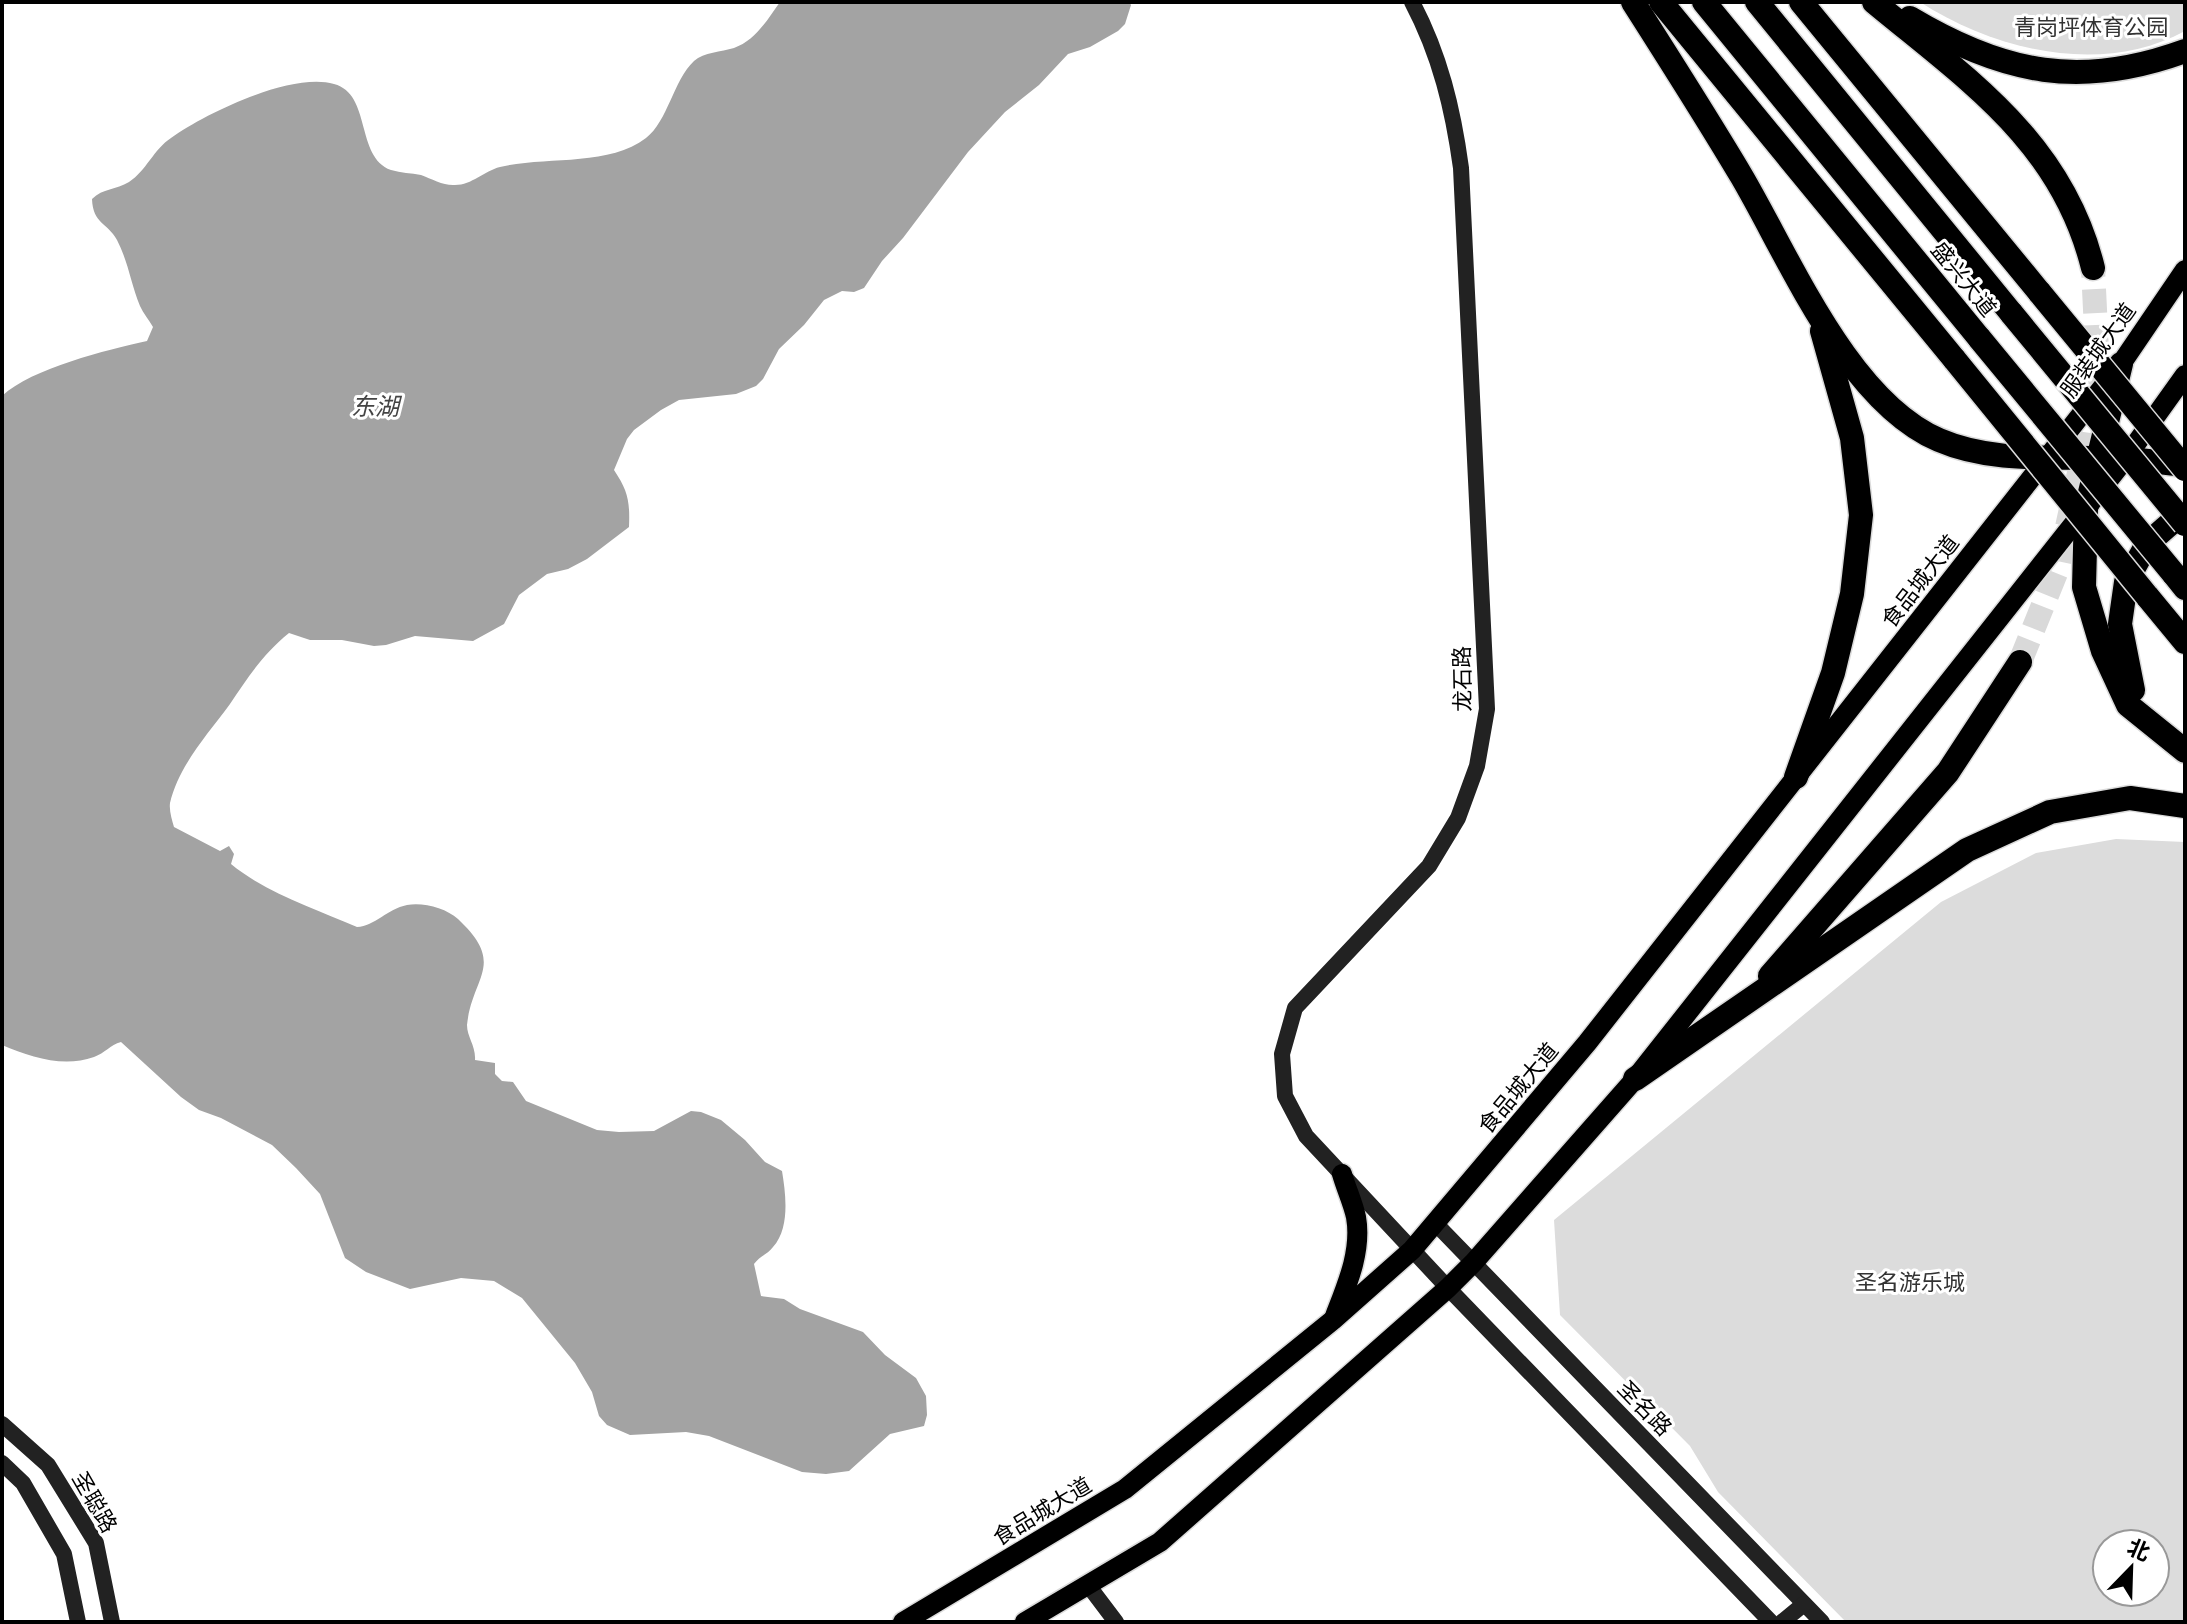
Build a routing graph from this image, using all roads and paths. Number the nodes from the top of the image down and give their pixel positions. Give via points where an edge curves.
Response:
1 (1412, 2) edge
2 (1633, 2) edge
3 (1661, 2) edge
4 (1704, 2) edge
5 (1757, 2) edge
6 (1801, 2) edge
7 (1874, 2) edge
8 (1884, 2) edge
9 (2185, 51) edge
10 (2093, 268) tunnel mouth
11 (2185, 270) edge
12 (1816, 310) junction
13 (2121, 364) junction
14 (2185, 375) edge
15 (2048, 457) junction
16 (2098, 458) junction
17 (2125, 459) junction
18 (2185, 467) edge
19 (2086, 509) junction
20 (2185, 513) edge
21 (2185, 524) edge
22 (2179, 581) edge
23 (2185, 642) edge
24 (2020, 662) tunnel mouth
25 (2166, 734) junction
26 (2185, 751) edge
27 (1796, 777) junction
28 (2185, 806) edge
29 (1744, 1005) junction
30 (1635, 1079) junction
31 (1342, 1174) junction
32 (1436, 1224) junction
33 (1412, 1250) junction
34 (1474, 1262) junction
35 (1448, 1288) junction
36 (1333, 1320) junction
37 (2, 1424) edge
38 (2, 1463) edge
39 (1088, 1585) junction
40 (1804, 1604) junction
41 (78, 1622) edge
42 (112, 1622) edge
43 (903, 1622) edge
44 (1025, 1622) edge
45 (1116, 1622) edge
46 (1771, 1622) edge
47 (1782, 1622) edge
48 (1822, 1622) edge

1 - 31 main road, 龙石路 via 1440,64 1461,168 1487,709 1477,766 1458,818 1429,866 1295,1008 1282,1054 1285,1096 1306,1136
2 - 12 highway via 1744,180
3 - 23 highway, bridge
4 - 22 highway, 盛兴大道, bridge
5 - 21 highway, 盛兴大道, bridge
6 - 18 highway, bridge
7 - 10 highway via 2017,125 2050,166 2073,207
8 - 9 highway via 1967,47 2015,65 2060,73 2105,73
11 - 13 main road, 服装城大道
12 - 15 highway via 1863,381 1898,415 1938,440 1988,455
12 - 27 highway via 1852,438 1861,515 1852,594 1833,673
13 - 15 main road, 服装城大道
13 - 16 highway
14 - 17 main road
15 - 16 highway
15 - 27 main road, 食品城大道
16 - 17 highway
16 - 19 highway
17 - 18 highway
17 - 19 main road
19 - 25 highway via 2084,587 2103,651 2128,705
19 - 30 main road
20 - 25 highway via 2147,544 2126,582 2120,624 2131,687
24 - 29 highway via 1948,772
25 - 26 highway
27 - 32 main road, 食品城大道 via 1587,1043
28 - 29 highway via 2130,798 2036,818 1967,850
29 - 30 highway
30 - 34 main road
31 - 33 main road, 龙石路
31 - 36 main road via 1356,1217 1357,1250
32 - 33 main road, 食品城大道
32 - 34 main road, 圣名路
33 - 35 main road
33 - 36 main road, 食品城大道
34 - 35 main road
34 - 40 main road, 圣名路
35 - 39 main road via 1160,1542
35 - 46 main road
36 - 43 main road, 食品城大道 via 1125,1489
37 - 42 main road, 圣聪路 via 48,1465 96,1543
38 - 41 main road via 23,1483 64,1554
39 - 44 main road
39 - 45 main road
40 - 47 main road
40 - 48 main road, 圣名路

